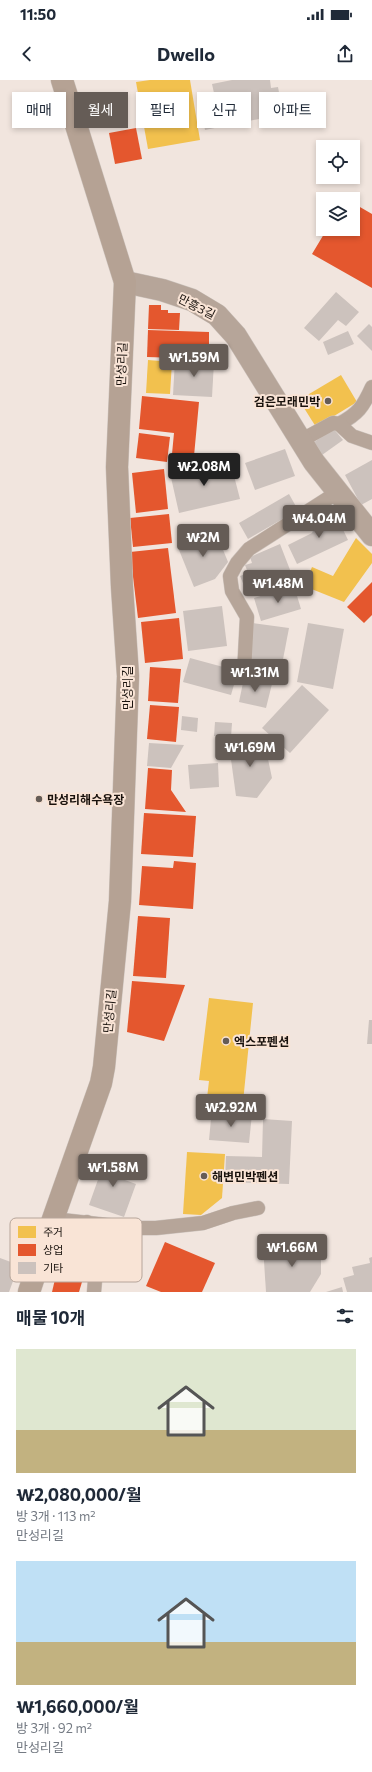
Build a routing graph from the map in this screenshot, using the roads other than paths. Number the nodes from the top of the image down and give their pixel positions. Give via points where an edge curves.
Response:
1 (62, 80) edge
2 (125, 282) junction
3 (372, 386) edge
4 (339, 424) junction
5 (300, 441) junction
6 (372, 443) edge
7 (338, 492) junction
8 (372, 535) edge
9 (244, 673) dead end
10 (258, 1208) dead end
11 (52, 1218) edge
12 (142, 1228) edge
13 (32, 1282) edge
14 (95, 1282) edge
15 (29, 1292) edge
16 (94, 1292) edge

1 - 2 street, 만성리길
2 - 5 street, 만흥3길 via 192,300 217,315 236,336
2 - 11 street, 만성리길 via 117,467 128,676 120,901 101,1083
3 - 4 lane via 361,409
4 - 5 lane via 333,423
4 - 6 lane via 352,436
5 - 7 street, 만흥3길
7 - 8 street, 만흥3길
7 - 9 lane via 249,549 233,570 230,576 232,591 247,617
10 - 12 lane via 203,1223
13 - 15 street, 만성리길
14 - 16 lane

